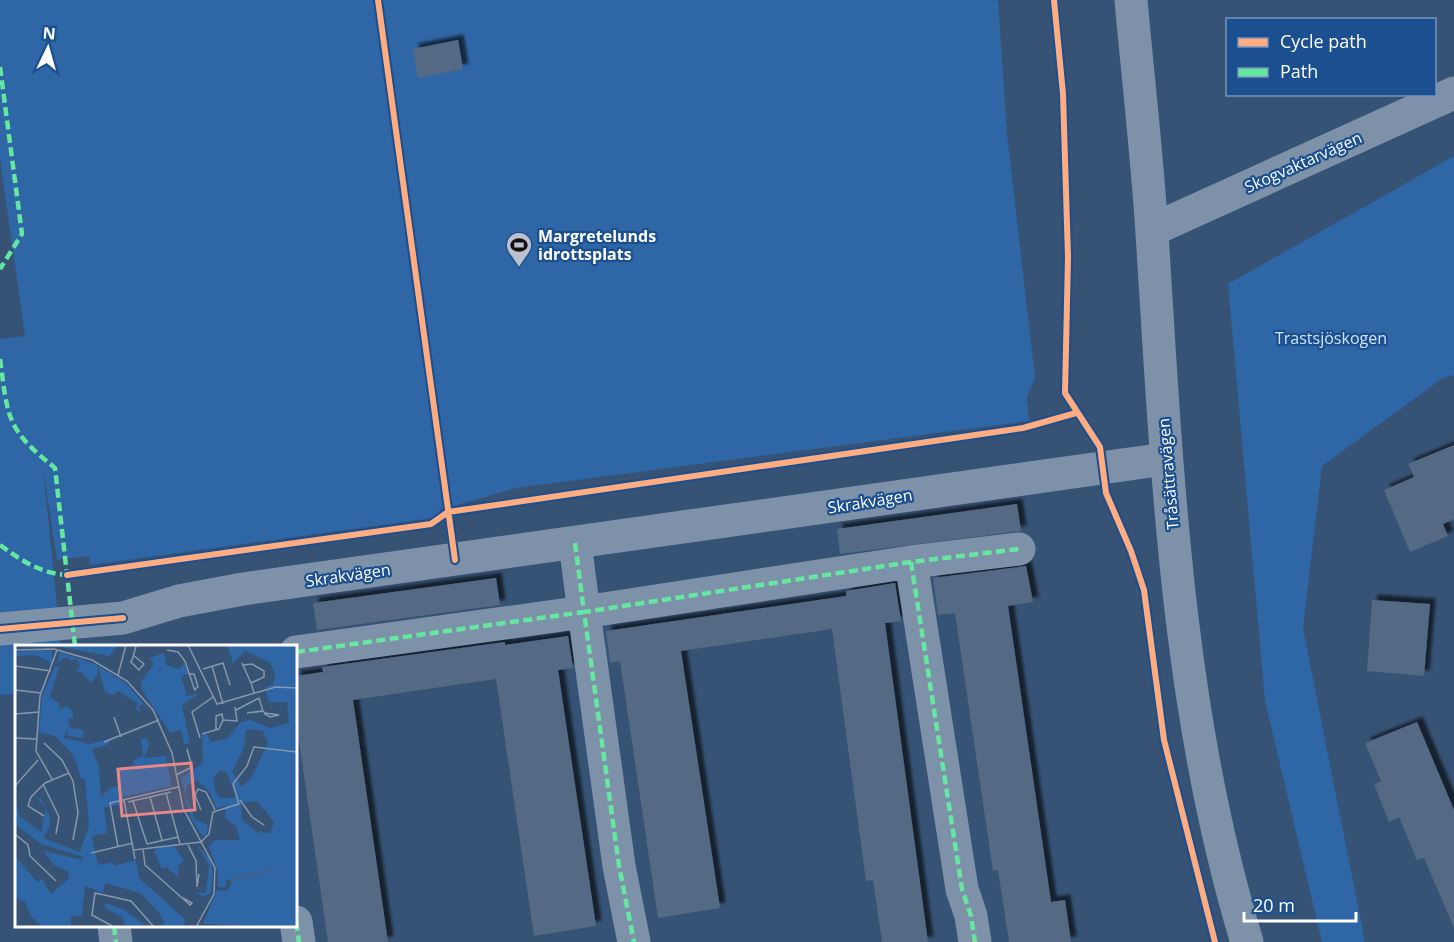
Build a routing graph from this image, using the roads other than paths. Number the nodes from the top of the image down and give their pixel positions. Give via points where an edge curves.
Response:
1 (1131, 0) edge
2 (1454, 93) edge
3 (1152, 230) junction
4 (1165, 459) junction
5 (575, 543) junction
6 (1019, 549) dead end
7 (911, 562) junction
8 (584, 612) junction
9 (0, 629) edge
10 (73, 635) edge
11 (297, 652) edge
12 (114, 927) edge
13 (297, 927) edge
14 (116, 942) edge
15 (299, 942) edge
16 (634, 942) edge
17 (975, 942) edge
18 (1247, 942) edge

1 - 3 street, Tråsättravägen
2 - 3 street, Skogvaktarvägen
3 - 4 street, Tråsättravägen
4 - 5 street, Skrakvägen
4 - 18 street, Tråsättravägen via 1181,613 1203,762 1227,876
5 - 8 street
5 - 10 street, Skrakvägen via 243,589 180,601
6 - 7 street
7 - 8 street
7 - 17 street via 962,889
8 - 11 street
8 - 16 street
9 - 10 street, Skrakvägen
12 - 14 street
13 - 15 street

